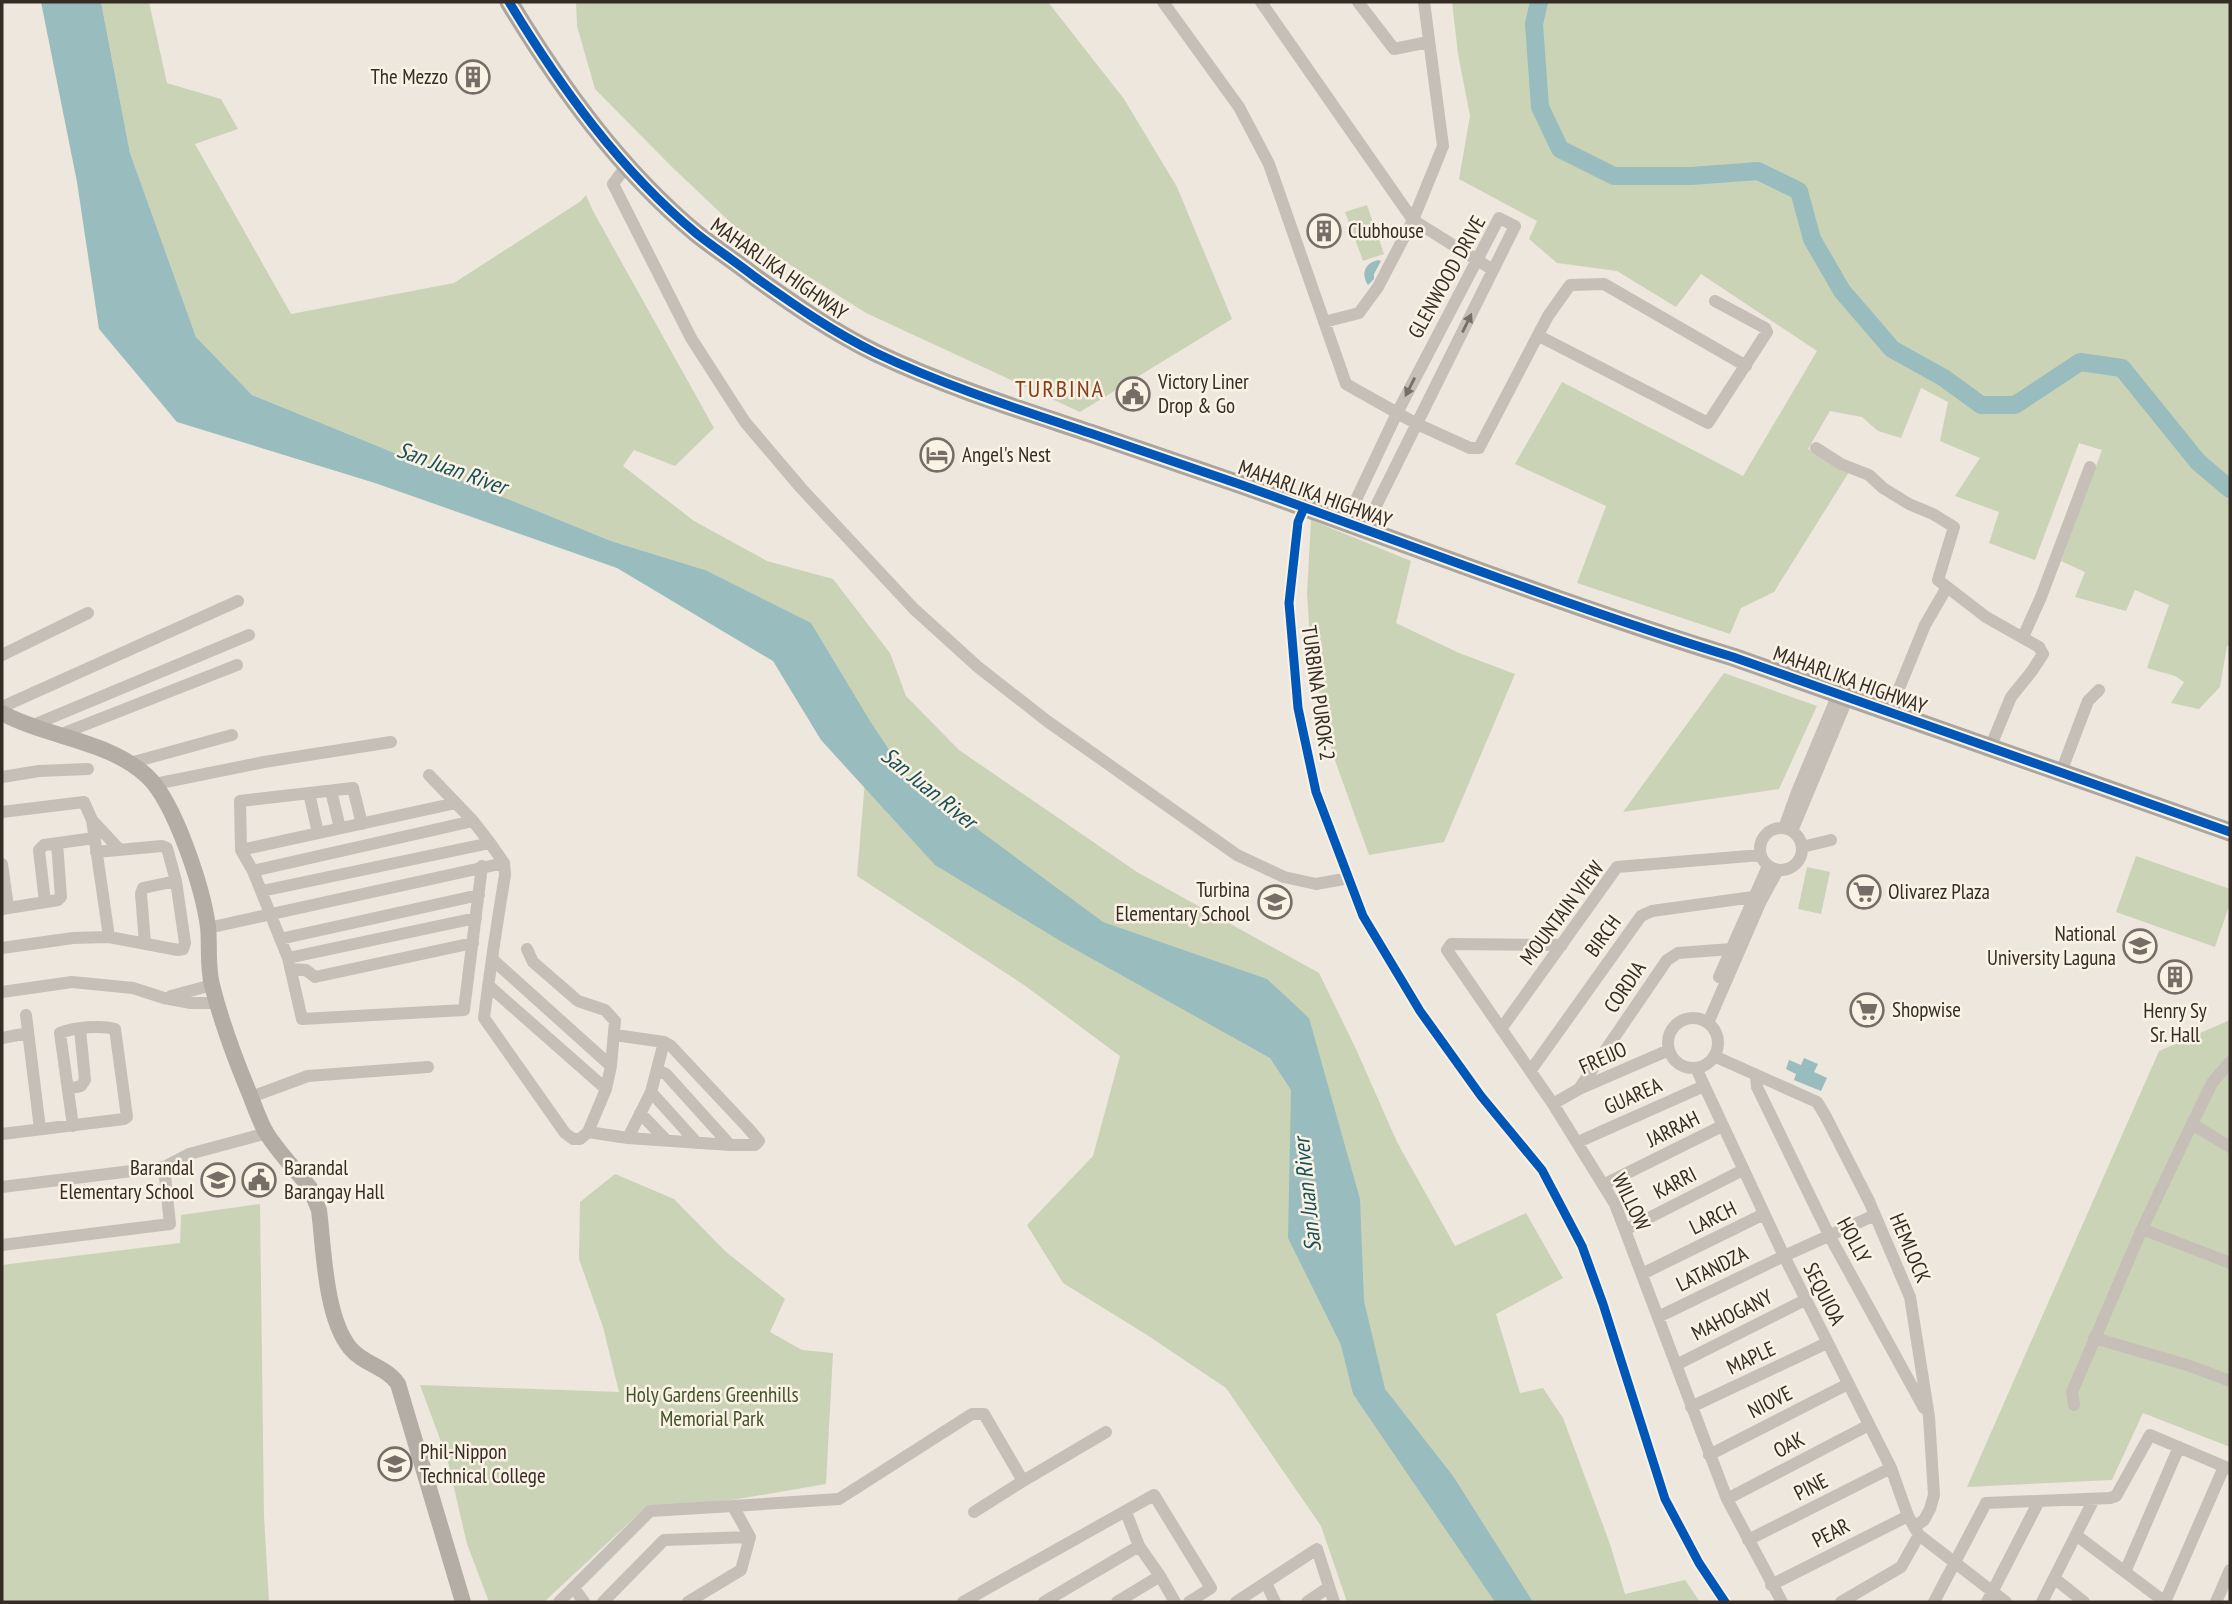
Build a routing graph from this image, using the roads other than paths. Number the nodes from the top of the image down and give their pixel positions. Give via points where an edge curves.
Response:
1 (509, 2) edge
2 (1261, 2) edge
3 (1358, 2) edge
4 (1424, 2) edge
5 (1171, 4) edge
6 (1428, 43) junction
7 (627, 165) junction
8 (1413, 220) junction
9 (1476, 258) junction
10 (1493, 270) junction
11 (1715, 301) dead end
12 (1324, 322) junction
13 (1539, 336) junction
14 (1746, 366) junction
15 (1397, 413) junction
16 (1417, 424) junction
17 (1816, 448) dead end
18 (2090, 467) dead end
19 (1304, 508) junction
20 (1345, 523) junction
21 (1364, 530) junction
22 (1947, 587) junction
23 (237, 601) dead end
24 (88, 614) dead end
25 (249, 635) dead end
26 (2023, 637) junction
27 (2, 655) edge
28 (237, 665) dead end
29 (2099, 690) dead end
30 (1843, 696) junction
31 (2, 707) edge
32 (2, 713) edge
33 (1889, 713) junction
34 (31, 726) junction
35 (59, 735) junction
36 (232, 735) dead end
37 (391, 741) dead end
38 (1990, 748) junction
39 (130, 763) junction
40 (88, 769) dead end
41 (2061, 772) junction
42 (429, 775) dead end
43 (2, 777) edge
44 (155, 784) junction
45 (331, 791) junction
46 (309, 793) junction
47 (456, 803) junction
48 (2, 812) edge
49 (92, 820) junction
50 (473, 821) junction
51 (362, 824) junction
52 (340, 828) junction
53 (1788, 830) junction
54 (2230, 832) edge
55 (318, 833) junction
56 (94, 838) junction
57 (1832, 840) dead end
58 (57, 843) junction
59 (490, 843) junction
60 (1802, 847) junction
61 (119, 849) junction
62 (241, 850) junction
63 (96, 852) junction
64 (504, 863) junction
65 (1769, 863) junction
66 (2, 864) edge
67 (482, 866) junction
68 (253, 871) junction
69 (1349, 878) junction
70 (176, 881) junction
71 (262, 891) junction
72 (479, 895) junction
73 (1752, 898) junction
74 (45, 902) junction
75 (5, 908) edge
76 (269, 914) junction
77 (476, 918) junction
78 (208, 928) junction
79 (108, 937) junction
80 (280, 939) junction
81 (145, 943) junction
82 (473, 943) junction
83 (1562, 945) junction
84 (2, 948) edge
85 (527, 949) dead end
86 (1731, 949) junction
87 (492, 959) junction
88 (289, 964) junction
89 (212, 985) junction
90 (488, 985) junction
91 (2, 992) edge
92 (164, 998) junction
93 (217, 1003) junction
94 (26, 1015) dead end
95 (1704, 1022) junction
96 (80, 1029) junction
97 (1501, 1029) junction
98 (28, 1033) junction
99 (615, 1035) junction
100 (2, 1038) edge
101 (664, 1042) junction
102 (1669, 1050) junction
103 (1714, 1056) junction
104 (2230, 1062) edge
105 (611, 1066) junction
106 (428, 1067) dead end
107 (1696, 1068) junction
108 (657, 1070) junction
109 (1531, 1070) junction
110 (1756, 1075) junction
111 (1704, 1086) junction
112 (68, 1089) junction
113 (606, 1089) junction
114 (1578, 1089) junction
115 (651, 1091) junction
116 (251, 1097) junction
117 (1553, 1104) junction
118 (640, 1113) junction
119 (2192, 1124) junction
120 (73, 1126) junction
121 (1722, 1126) junction
122 (40, 1129) junction
123 (588, 1132) junction
124 (267, 1133) junction
125 (2, 1134) edge
126 (628, 1138) junction
127 (667, 1141) junction
128 (1578, 1142) junction
129 (697, 1143) junction
130 (730, 1145) junction
131 (2230, 1147) edge
132 (164, 1167) junction
133 (1743, 1170) junction
134 (1603, 1185) junction
135 (2, 1186) edge
136 (1764, 1214) junction
137 (1875, 1215) junction
138 (2143, 1229) junction
139 (1625, 1230) junction
140 (1829, 1235) junction
141 (2, 1245) edge
142 (1784, 1256) junction
143 (2230, 1263) edge
144 (1642, 1275) junction
145 (1805, 1300) junction
146 (1658, 1317) junction
147 (2094, 1338) junction
148 (1827, 1343) junction
149 (1676, 1365) junction
150 (2230, 1381) edge
151 (1848, 1384) junction
152 (2074, 1405) dead end
153 (1691, 1407) junction
154 (1929, 1418) junction
155 (1869, 1425) junction
156 (1106, 1432) dead end
157 (2179, 1447) junction
158 (1709, 1455) junction
159 (1891, 1468) junction
160 (2227, 1468) edge
161 (1023, 1481) junction
162 (1727, 1499) junction
163 (2094, 1499) junction
164 (2039, 1501) junction
165 (733, 1506) junction
166 (974, 1512) dead end
167 (1126, 1512) junction
168 (1914, 1526) junction
169 (2076, 1535) junction
170 (750, 1537) junction
171 (1748, 1540) junction
172 (1139, 1546) junction
173 (1954, 1562) junction
174 (2230, 1570) edge
175 (2125, 1572) junction
176 (1160, 1576) junction
177 (2054, 1578) junction
178 (1266, 1583) junction
179 (1771, 1585) junction
180 (1329, 1587) junction
181 (575, 1588) junction
182 (1990, 1597) edge
183 (463, 1602) edge
184 (559, 1602) edge
185 (584, 1602) edge
186 (603, 1602) edge
187 (688, 1602) edge
188 (962, 1602) edge
189 (1044, 1602) edge
190 (1117, 1602) edge
191 (1175, 1602) edge
192 (1188, 1602) edge
193 (1236, 1602) edge
194 (1275, 1602) edge
195 (1307, 1602) edge
196 (1334, 1602) edge
197 (1725, 1602) edge
198 (1782, 1602) edge
199 (1841, 1602) edge
200 (1934, 1602) edge
201 (2006, 1602) edge
202 (2042, 1602) edge
203 (2084, 1602) edge
204 (2165, 1602) edge
205 (2216, 1602) edge

1 - 7 highway, MAHARLIKA HIGHWAY via 568,94
2 - 8 street
3 - 6 street via 1394,49
4 - 6 street
5 - 12 street via 1239,107 1269,164
6 - 8 street via 1443,146
7 - 19 highway, MAHARLIKA HIGHWAY via 700,236 790,303 856,343 975,394
7 - 69 street via 613,184 691,338 753,432 914,609 1047,721 1237,855 1284,877 1316,884
8 - 9 street
8 - 12 street via 1378,288 1359,313
9 - 10 street
9 - 10 street, GLENWOOD DRIVE via 1499,218 1515,226
9 -> 15 street, GLENWOOD DRIVE
16 -> 10 street, GLENWOOD DRIVE
11 - 14 street via 1767,332
12 - 15 street via 1346,384
13 - 14 street via 1570,285 1604,284
13 - 14 street via 1708,423
13 - 16 street via 1479,448
15 - 16 street
15 - 20 street, GLENWOOD DRIVE
16 - 21 street, GLENWOOD DRIVE
17 - 22 street via 1954,527 1938,580
18 - 26 street
19 - 20 highway, MAHARLIKA HIGHWAY
19 - 69 street, TURBINA PUROK-2 via 1298,522 1289,603 1298,708 1316,792
20 - 21 highway, MAHARLIKA HIGHWAY
21 - 30 highway, MAHARLIKA HIGHWAY
22 - 26 street via 1986,617
22 - 33 street via 1925,625
23 - 31 street
24 - 27 street
25 - 34 street
26 - 38 street via 2043,654 2011,697
28 - 35 street
29 - 41 street via 2088,701
30 - 33 highway, MAHARLIKA HIGHWAY
30 - 53 street via 1797,792
32 - 34 main road
33 - 38 highway, MAHARLIKA HIGHWAY
34 - 35 main road
35 - 39 main road
36 - 39 street
37 - 44 street
38 - 41 highway, MAHARLIKA HIGHWAY
39 - 44 main road
40 - 43 street
41 - 54 highway, MAHARLIKA HIGHWAY
42 - 47 street
44 - 78 main road via 194,869
45 - 46 street
45 - 51 street via 354,788
45 - 52 street
46 - 55 street
46 - 62 street via 240,801
47 - 50 street
47 - 51 street
48 - 49 street via 84,802
49 - 56 street
49 - 61 street
50 - 59 street
50 - 68 street
51 - 52 street
52 - 55 street
53 - 60 street
53 - 65 street via 1777,829 1762,841
55 - 62 street
56 - 58 street
56 - 63 street
57 - 60 street
58 - 74 street via 61,898
58 - 74 street via 39,850
59 - 64 street
59 - 71 street
60 - 65 street via 1796,864 1784,870
61 - 63 street
61 - 70 street via 167,848
62 - 68 street
63 - 79 street
64 - 67 street
64 - 87 street
65 - 73 street
65 - 83 street, MOUNTAIN VIEW via 1617,867
65 - 95 street via 1760,903
66 - 75 street
67 - 72 street
67 - 76 street
68 - 71 street
69 - 197 street, TURBINA PUROK-2 via 1363,916 1420,1011 1542,1170 1582,1246 1665,1499
70 - 81 street via 143,888
70 - 81 street via 183,948
71 - 76 street
72 - 77 street
72 - 80 street
73 - 86 street
73 - 109 street, BIRCH via 1641,916
74 - 75 street
76 - 78 street
76 - 80 street
77 - 82 street
77 - 88 street
78 - 89 main road
79 - 81 street
79 - 84 street
80 - 88 street
82 - 88 street via 314,977
82 - 88 street via 464,1010 302,1019
83 - 97 street, MOUNTAIN VIEW
83 - 97 street, WILLOW via 1451,944 1447,950
85 - 99 street via 533,962 578,1001 612,1016
86 - 95 street
86 - 114 street, CORDIA via 1678,953 1667,960
87 - 90 street
87 - 105 street
89 - 92 street
89 - 93 main road
90 - 113 street
90 - 123 street via 484,1018 565,1133 580,1139
91 - 92 street via 72,982 133,988
92 - 93 street
93 - 116 main road
94 - 98 street
95 - 102 street via 1679,1023 1670,1035
95 - 103 street via 1716,1035
96 - 112 street via 85,1080
96 - 112 street via 60,1033
96 - 120 street via 115,1030 127,1117
97 - 109 street, WILLOW
98 - 100 street
98 - 122 street
99 - 101 street
99 - 105 street
101 - 108 street
101 - 130 street via 759,1141
102 - 107 street via 1676,1062
102 - 114 street, FREIJO
103 - 107 street
103 - 110 street, HEMLOCK
104 - 119 street via 2213,1083
105 - 113 street
106 - 116 street via 308,1076
107 - 111 street, SEQUIOA
108 - 115 street
108 - 130 street via 666,1074
109 - 117 street, WILLOW
110 - 137 street, HEMLOCK via 1817,1102
110 - 140 street, HOLLY via 1757,1087
111 - 121 street, SEQUIOA
111 - 128 street, GUAREA
112 - 120 street
113 - 123 street
114 - 117 street, FREIJO
115 - 118 street
115 - 129 street
116 - 124 main road
117 - 128 street, WILLOW
118 - 126 street
118 - 127 street
119 - 131 street
119 - 138 street
120 - 122 street
121 - 133 street, SEQUIOA
121 - 134 street, JARRAH
122 - 125 street
123 - 126 street
124 - 132 street via 189,1154
124 - 183 main road via 315,1197 339,1331 353,1351 398,1384
126 - 127 street
127 - 129 street
128 - 134 street, WILLOW
129 - 130 street
132 - 135 street
132 - 141 street via 170,1224
133 - 136 street, SEQUIOA
133 - 139 street, KARRI
134 - 139 street, WILLOW
136 - 142 street, SEQUIOA
136 - 144 street, LARCH
137 - 140 street, LATANDZA
137 - 154 street, HEMLOCK via 1910,1297
138 - 143 street
138 - 147 street
139 - 144 street, WILLOW
140 - 142 street, LATANDZA
140 - 154 street, HOLLY
142 - 145 street, SEQUIOA
142 - 146 street, LATANDZA
144 - 146 street, WILLOW
145 - 148 street, SEQUIOA
145 - 149 street, MAHOGANY
146 - 149 street, WILLOW
147 - 150 street
147 - 152 street via 2073,1392
148 - 151 street, SEQUIOA
148 - 153 street, MAPLE
149 - 153 street, WILLOW
151 - 155 street, SEQUIOA
151 - 158 street, NIOVE
153 - 158 street, WILLOW
154 - 168 street, HEMLOCK via 1934,1495 1924,1520
155 - 159 street, SEQUIOA
155 - 162 street, OAK
156 - 161 street
157 - 160 street
157 - 163 street via 2150,1435 2116,1496
157 - 175 street
158 - 162 street, WILLOW
159 - 168 street, SEQUIOA
159 - 171 street, PINE
160 - 204 street
161 - 165 street via 984,1414 972,1414 839,1499
161 - 166 street
162 - 171 street, WILLOW
163 - 164 street
163 - 169 street
164 - 173 street via 1986,1503
164 - 182 street
165 - 170 street
165 - 181 street via 650,1511
167 - 172 street
167 - 188 street
167 - 192 street via 1154,1495 1211,1588
168 - 173 street
168 - 179 street, PEAR
168 - 199 street, HEMLOCK via 1901,1567
169 - 175 street
169 - 177 street
170 - 186 street via 664,1540
170 - 187 street via 741,1570
171 - 179 street, WILLOW
172 - 176 street
172 - 189 street
173 - 182 street
173 - 200 street
174 - 205 street
175 - 204 street
176 - 190 street
176 - 191 street
177 - 202 street
177 - 203 street
178 - 180 street via 1317,1549
178 - 193 street
178 - 194 street
179 - 198 street, WILLOW
180 - 195 street
180 - 196 street
181 - 184 street
181 - 185 street
182 - 201 street

